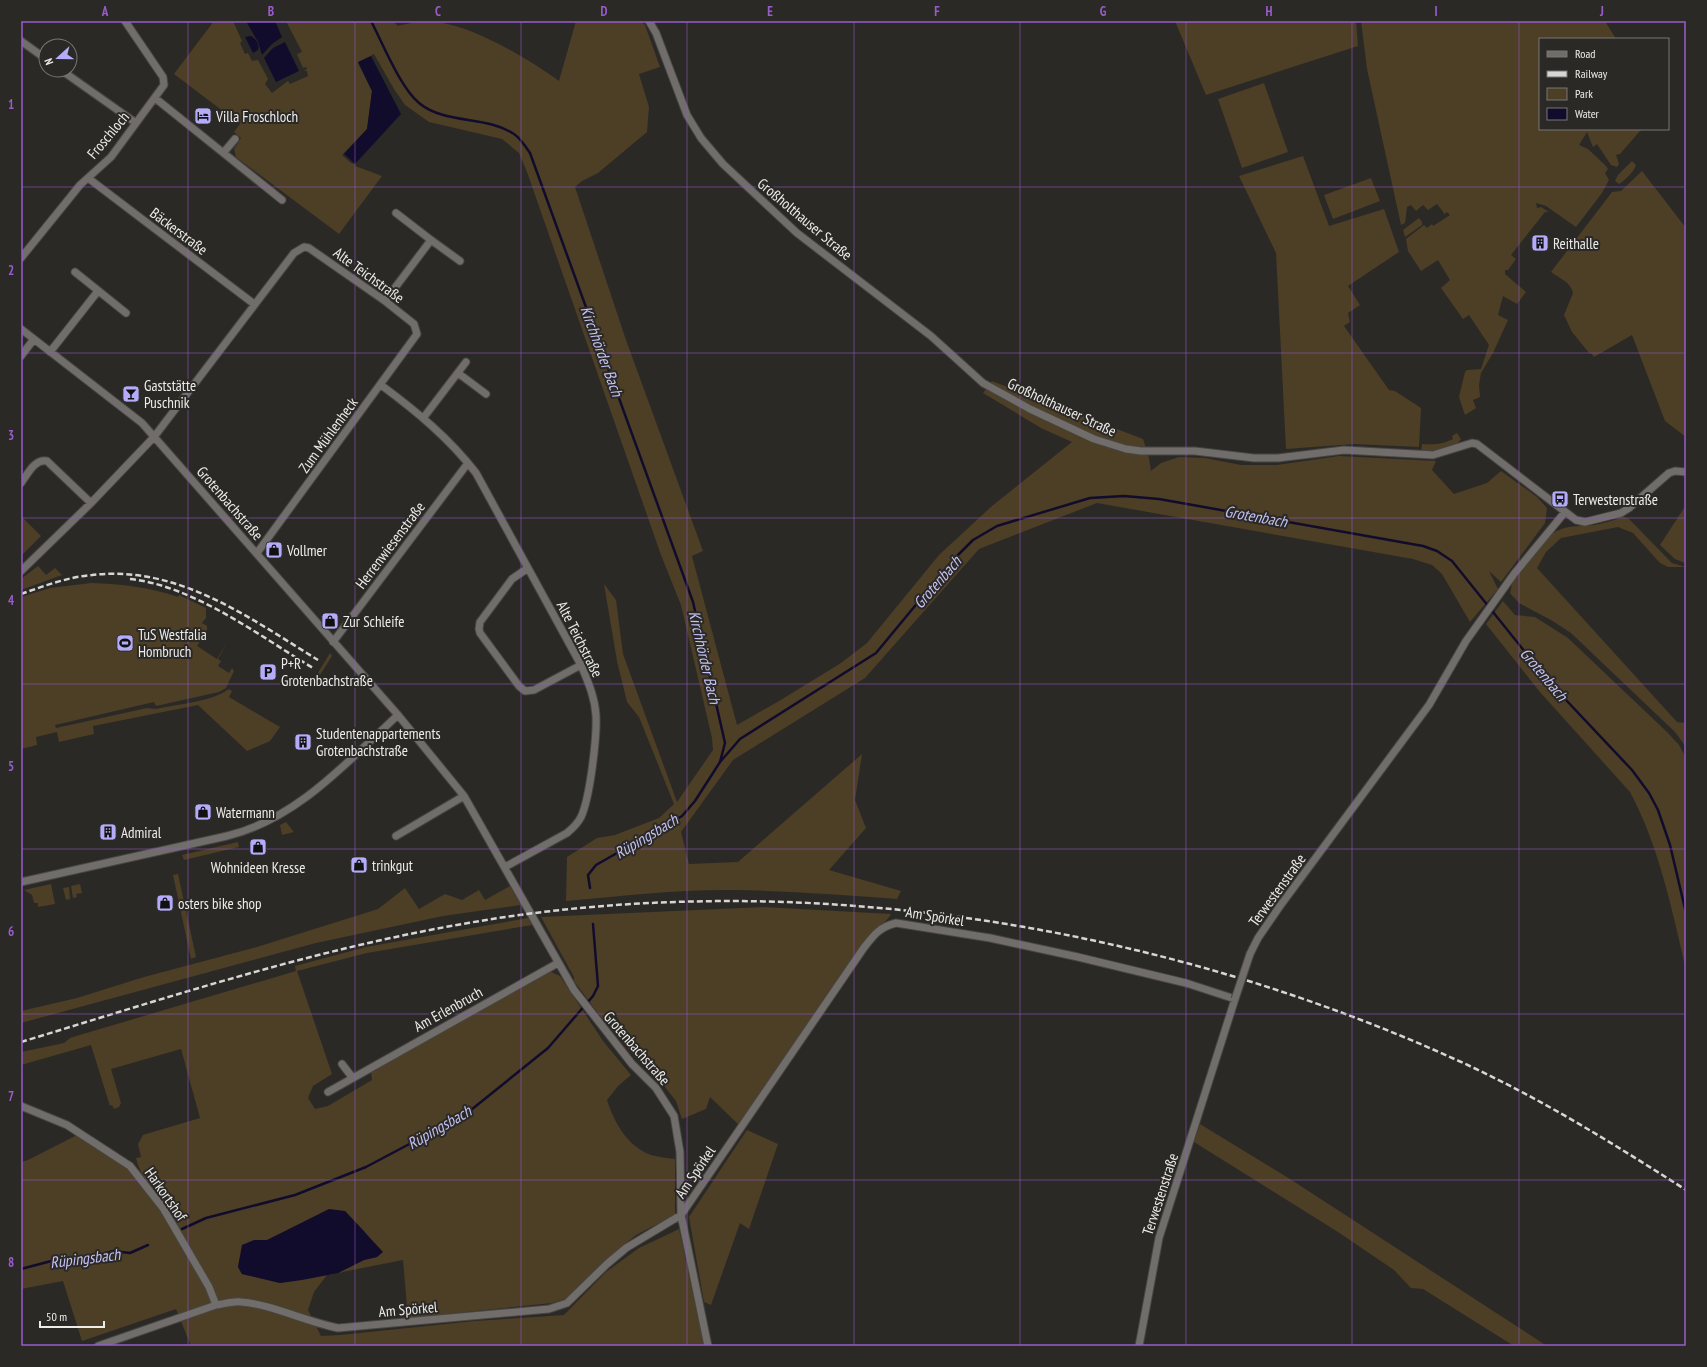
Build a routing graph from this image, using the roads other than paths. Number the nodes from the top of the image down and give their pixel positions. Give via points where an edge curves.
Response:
1 (125, 21) edge
2 (649, 21) edge
3 (21, 41) edge
4 (38, 53) edge
5 (72, 78) edge
6 (156, 98) junction
7 (136, 123) junction
8 (235, 139) dead end
9 (224, 152) junction
10 (88, 178) junction
11 (282, 200) dead end
12 (396, 213) dead end
13 (431, 240) junction
14 (21, 258) edge
15 (460, 261) dead end
16 (75, 272) dead end
17 (98, 291) junction
18 (385, 302) junction
19 (254, 304) junction
20 (126, 313) dead end
21 (21, 329) edge
22 (417, 331) joint
23 (34, 339) junction
24 (50, 352) junction
25 (21, 356) edge
26 (466, 362) dead end
27 (458, 373) junction
28 (381, 385) junction
29 (486, 394) dead end
30 (424, 417) junction
31 (154, 437) junction
32 (468, 463) junction
33 (1686, 472) edge
34 (21, 483) edge
35 (91, 503) junction
36 (1566, 512) junction
37 (257, 553) junction
38 (528, 568) junction
39 (21, 571) edge
40 (332, 642) junction
41 (581, 665) junction
42 (398, 715) junction
43 (464, 796) junction
44 (396, 836) dead end
45 (505, 867) junction
46 (21, 882) edge
47 (558, 963) junction
48 (1235, 999) junction
49 (342, 1064) dead end
50 (352, 1077) junction
51 (328, 1092) dead end
52 (21, 1106) edge
53 (682, 1215) junction
54 (216, 1305) junction
55 (98, 1346) edge
56 (708, 1346) edge
57 (1139, 1346) edge

1 - 6 street, Froschloch via 164,77 164,85
2 - 36 street, Großholthauser Straße via 687,115 701,138 723,164 797,233 931,336 983,383 1004,396 1094,439 1120,448 1141,451 1195,451 1266,458 1344,450 1433,455 1472,443 1477,444
3 - 4 street
5 - 7 street
6 - 7 street, Froschloch
6 - 9 street
7 - 10 street, Froschloch via 111,157
8 - 9 street
9 - 11 street
10 - 14 street, Froschloch
10 - 19 street, Bäckerstraße
12 - 13 street
13 - 15 street
13 - 18 street
16 - 17 street
17 - 20 street
17 - 24 street
18 - 19 street, Alte Teichstraße via 309,248 301,248 294,252
18 - 22 street, Alte Teichstraße via 414,324
19 - 31 street
21 - 23 street, Grotenbachstraße
22 - 28 street, Zum Mühlenheck
23 - 24 street, Grotenbachstraße
23 - 25 street
24 - 31 street, Grotenbachstraße via 126,410
26 - 27 street
27 - 29 street
27 - 30 street
28 - 30 street, Alte Teichstraße
28 - 37 street, Zum Mühlenheck
30 - 32 street, Alte Teichstraße
31 - 35 street
31 - 37 street, Grotenbachstraße
32 - 38 street, Alte Teichstraße via 483,484
32 - 40 street, Herrenwiesenstraße
33 - 36 street, Großholthauser Straße via 1669,473 1629,508 1612,516 1579,522
34 - 35 street via 36,463 41,460 47,461
35 - 39 street
36 - 48 street, Terwestenstraße, bridge via 1530,552 1466,641 1429,705 1258,938
37 - 40 street, Grotenbachstraße
38 - 41 street, Alte Teichstraße
38 - 41 street via 512,579 480,622 480,633 518,686 525,691 534,690
40 - 42 street, Grotenbachstraße
41 - 45 street, Alte Teichstraße via 591,689 596,717 592,764 584,810 580,819 567,833
42 - 43 street, Grotenbachstraße
42 - 46 street via 312,793 283,814 260,826 227,836
43 - 44 street
43 - 45 street, Grotenbachstraße
45 - 47 street, Grotenbachstraße
47 - 50 street, Am Erlenbruch
47 - 53 street, Grotenbachstraße via 591,1014 632,1064 656,1088 674,1116 680,1152
48 - 53 street, Am Spörkel via 1186,983 1005,942 906,924 888,925 875,933 863,949
48 - 57 street, Terwestenstraße via 1159,1238
49 - 50 street
50 - 51 street, Am Erlenbruch
52 - 54 street, Harkortshof via 67,1125 130,1166 163,1208 209,1287
53 - 54 street, Am Spörkel via 626,1248 566,1303 549,1309 338,1328 315,1324 241,1302
53 - 56 street, Grotenbachstraße
54 - 55 street, Am Spörkel

